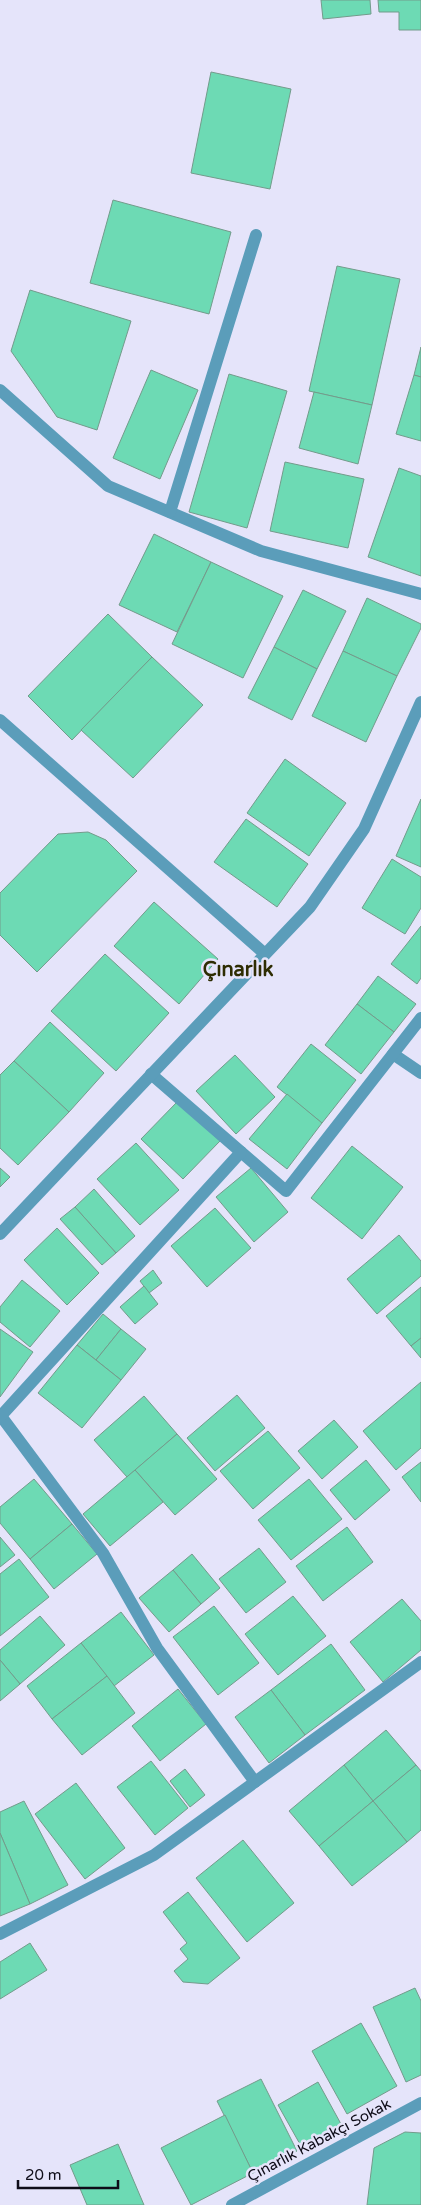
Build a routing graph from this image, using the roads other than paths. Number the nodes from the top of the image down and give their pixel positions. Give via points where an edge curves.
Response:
1 (256, 235) dead end
2 (0, 390) edge
3 (170, 512) junction
4 (421, 594) edge
5 (421, 702) edge
6 (0, 720) edge
7 (265, 954) junction
8 (421, 1018) edge
9 (393, 1054) junction
10 (421, 1072) edge
11 (151, 1074) junction
12 (242, 1152) junction
13 (0, 1234) edge
14 (0, 1416) edge
15 (421, 1662) edge
16 (256, 1782) junction
17 (0, 1934) edge
18 (421, 2103) edge
19 (232, 2205) edge

1 - 3 street
2 - 3 street via 108,486
3 - 4 street via 261,551
5 - 7 street via 364,829 310,907
6 - 7 street
7 - 11 street
8 - 9 street
9 - 10 street
9 - 12 street via 286,1191
11 - 12 street
11 - 13 street
12 - 14 street
14 - 16 street via 103,1553 157,1648
15 - 16 street
16 - 17 street via 154,1855
18 - 19 street, Çınarlık Kabakçı Sokak

